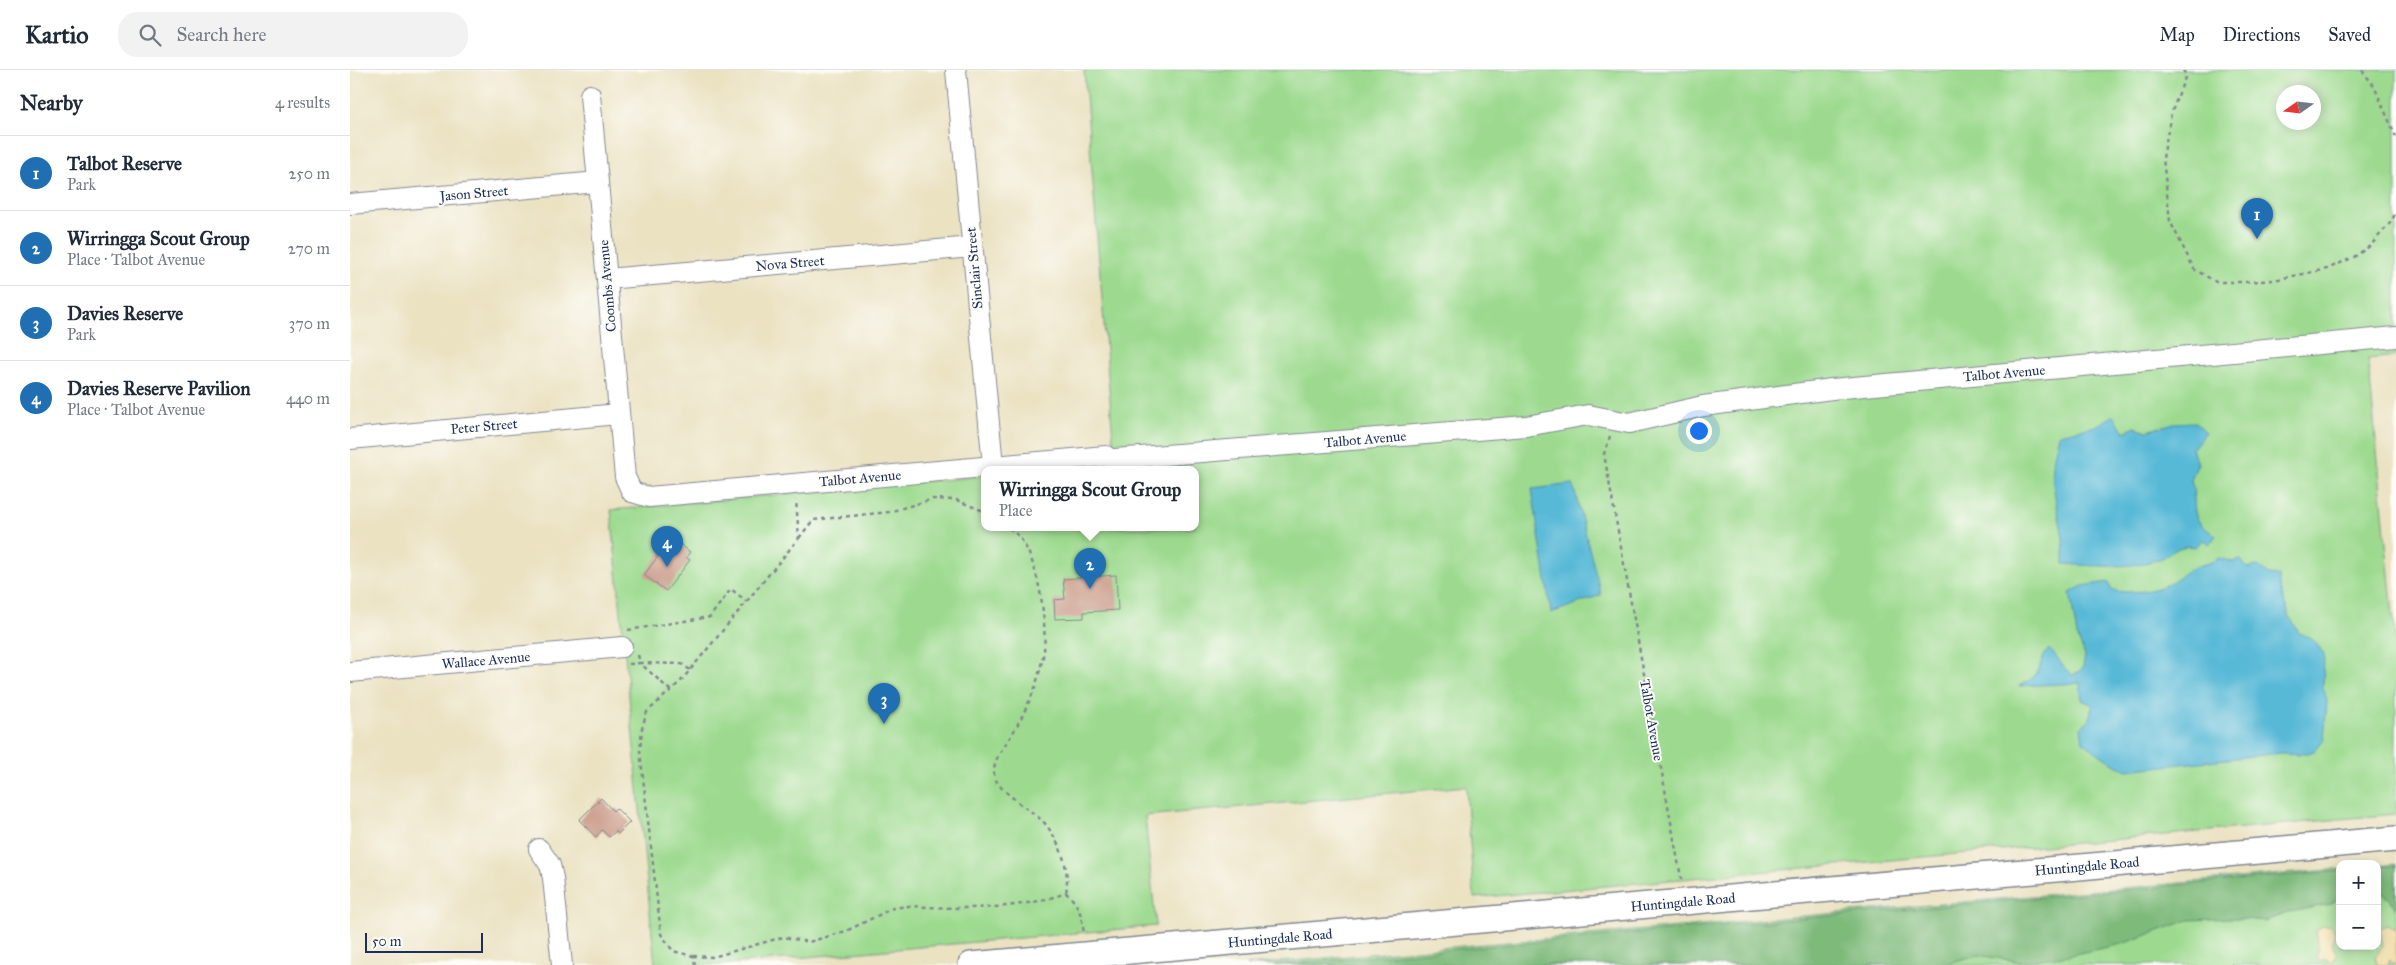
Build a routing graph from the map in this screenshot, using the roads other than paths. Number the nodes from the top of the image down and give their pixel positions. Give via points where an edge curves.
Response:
1 (956, 70) edge
2 (590, 95) dead end
3 (598, 182) junction
4 (350, 204) edge
5 (972, 247) junction
6 (607, 279) junction
7 (2396, 337) edge
8 (618, 414) junction
9 (350, 438) edge
10 (993, 466) joint
11 (981, 467) edge
12 (624, 477) joint
13 (622, 647) road end
14 (350, 672) edge
15 (2396, 839) edge
16 (538, 849) dead end
17 (562, 965) edge
18 (971, 965) edge

1 - 5 street, Sinclair Street
2 - 3 street, Coombs Avenue
3 - 4 street, Jason Street
3 - 6 street, Coombs Avenue
5 - 6 street, Nova Street
5 - 10 street, Sinclair Street
6 - 8 street, Coombs Avenue
7 - 10 street, Talbot Avenue via 1832,389 1703,406 1629,423 1588,415 1526,426
8 - 9 street, Peter Street
8 - 12 street, Coombs Avenue
11 - 12 street, Talbot Avenue via 649,497 632,492
13 - 14 street, Wallace Avenue
15 - 18 main road, Huntingdale Road
16 - 17 street via 550,865 553,878

